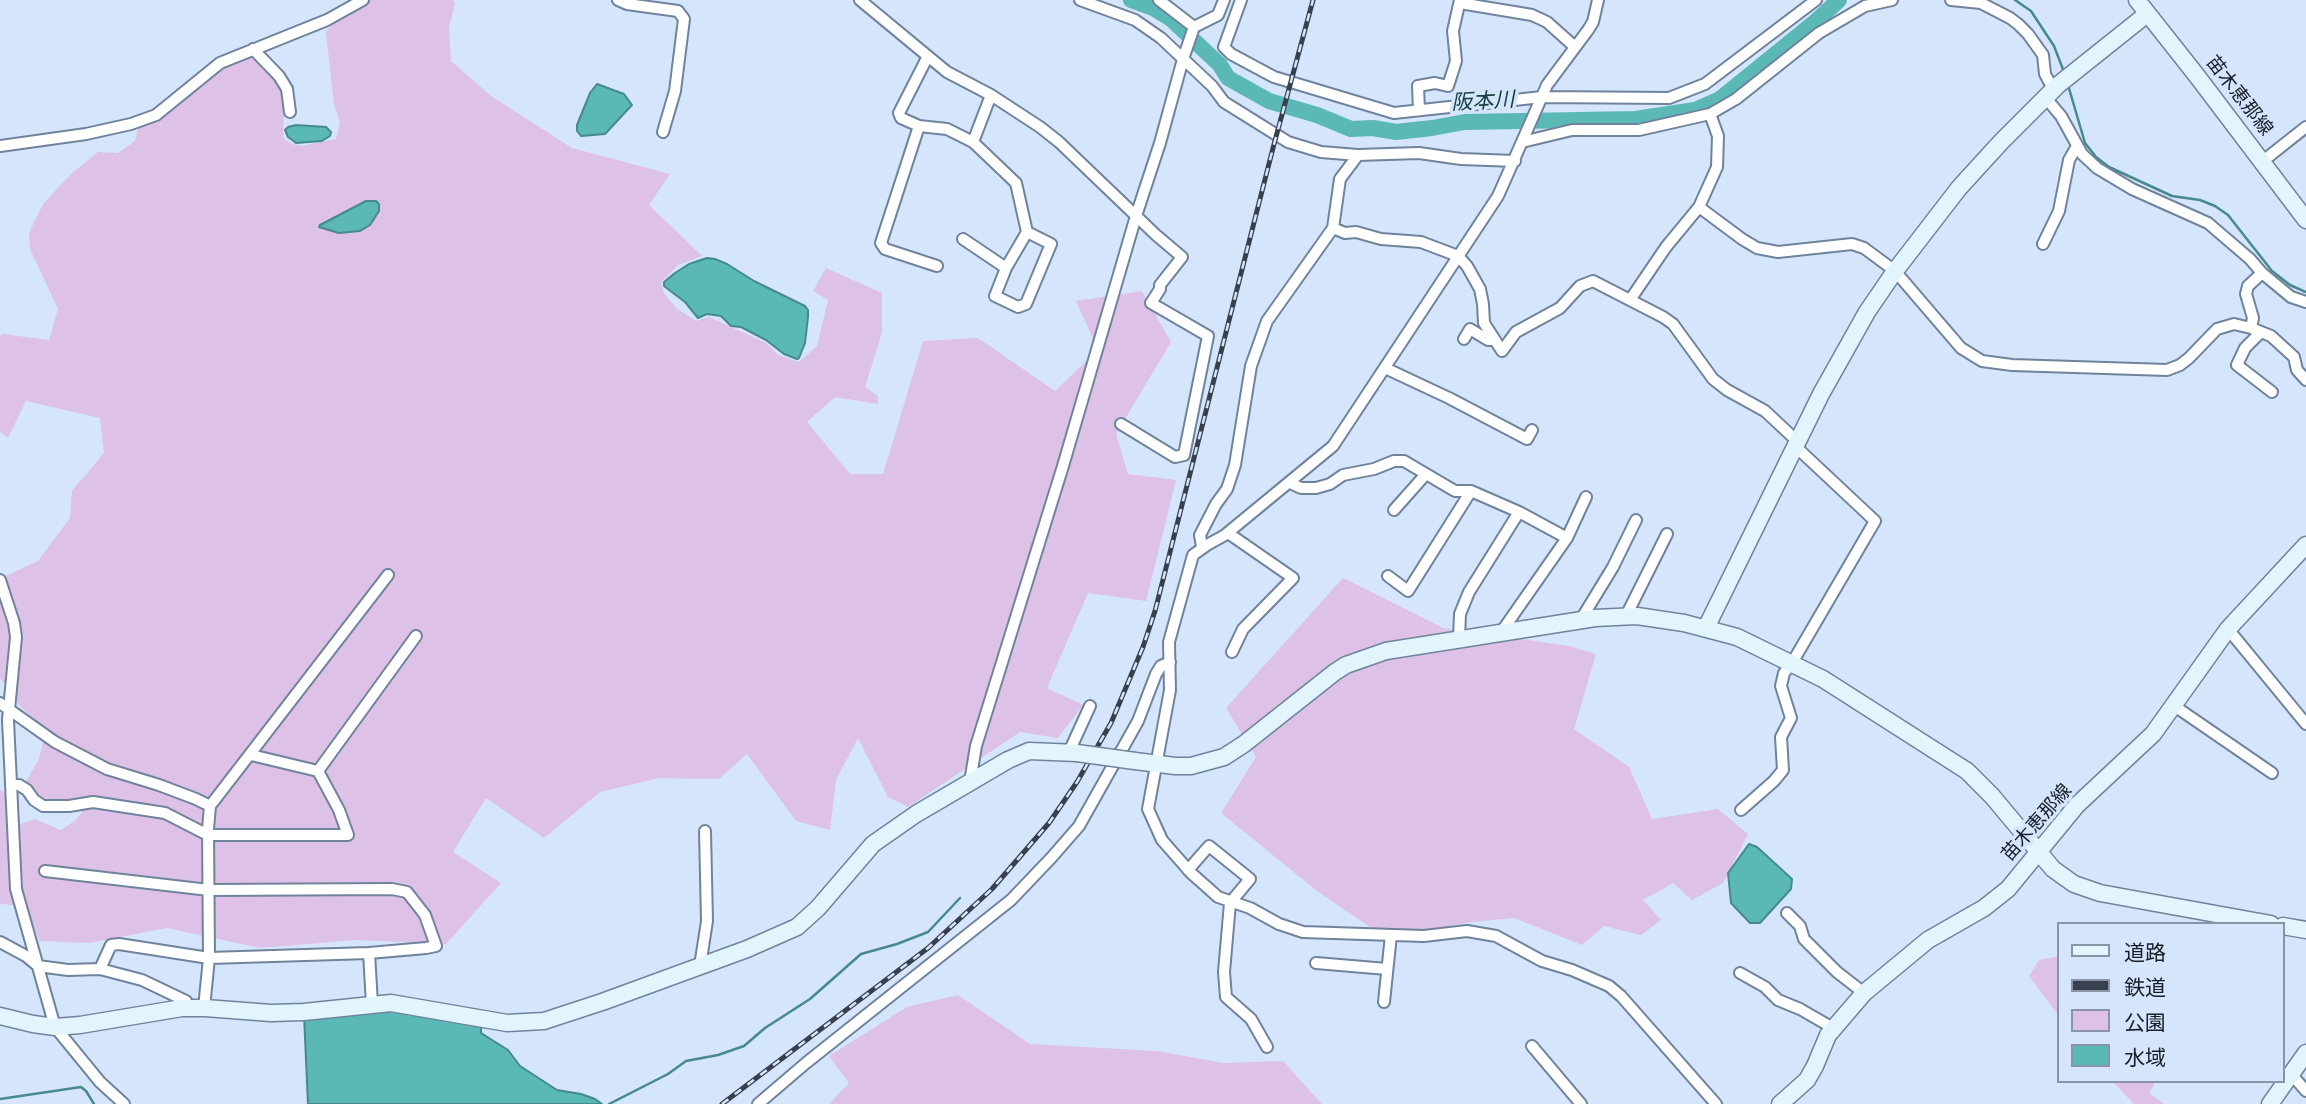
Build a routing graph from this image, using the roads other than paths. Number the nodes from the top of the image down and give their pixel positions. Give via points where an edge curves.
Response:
1 (363, 0) edge
2 (618, 0) edge
3 (860, 0) edge
4 (1080, 0) edge
5 (1159, 0) edge
6 (1224, 0) edge
7 (1241, 0) edge
8 (1598, 0) edge
9 (1816, 0) edge
10 (1892, 0) edge
11 (1951, 0) edge
12 (2137, 0) edge
13 (1460, 1) edge
14 (2147, 14) junction
15 (1194, 27) junction
16 (1575, 47) junction
17 (253, 49) junction
18 (927, 58) junction
19 (1183, 59) junction
20 (2052, 90) junction
21 (991, 95) junction
22 (1541, 101) junction
23 (1419, 110) junction
24 (290, 112) dead end
25 (1710, 114) junction
26 (919, 126) junction
27 (2306, 127) edge
28 (663, 132) dead end
29 (1524, 137) junction
30 (973, 142) junction
31 (0, 146) edge
32 (2077, 146) junction
33 (1358, 155) junction
34 (1515, 161) junction
35 (2263, 161) junction
36 (1699, 207) junction
37 (1136, 216) junction
38 (2306, 220) edge
39 (1333, 228) junction
40 (1027, 232) junction
41 (963, 239) dead end
42 (2043, 244) dead end
43 (1458, 256) junction
44 (937, 266) dead end
45 (1006, 268) junction
46 (1895, 271) junction
47 (2262, 273) junction
48 (1630, 300) junction
49 (2306, 302) edge
50 (2256, 330) junction
51 (1464, 339) dead end
52 (1494, 340) junction
53 (1385, 368) junction
54 (2306, 380) edge
55 (2272, 392) dead end
56 (1121, 424) dead end
57 (1532, 430) dead end
58 (1796, 443) junction
59 (1426, 474) junction
60 (1290, 483) junction
61 (1471, 491) junction
62 (1587, 497) dead end
63 (1394, 510) dead end
64 (1519, 512) junction
65 (1636, 520) dead end
66 (1228, 533) junction
67 (1667, 534) dead end
68 (1567, 538) junction
69 (2306, 545) edge
70 (1202, 547) junction
71 (388, 575) dead end
72 (1388, 576) dead end
73 (0, 580) edge
74 (1626, 616) junction
75 (1580, 621) junction
76 (1706, 628) junction
77 (2228, 629) junction
78 (1503, 631) junction
79 (416, 636) dead end
80 (1460, 638) junction
81 (1232, 652) dead end
82 (1170, 662) junction
83 (1792, 663) junction
84 (2173, 705) junction
85 (4, 706) edge
86 (1090, 706) dead end
87 (2305, 722) edge
88 (1073, 753) junction
89 (251, 755) junction
90 (1157, 763) junction
91 (318, 771) junction
92 (2272, 773) dead end
93 (970, 782) junction
94 (12, 785) junction
95 (210, 806) junction
96 (1741, 810) dead end
97 (705, 831) dead end
98 (208, 835) junction
99 (2038, 852) junction
100 (46, 870) dead end
101 (1188, 870) junction
102 (209, 890) junction
103 (1230, 903) junction
104 (1787, 913) dead end
105 (2260, 922) edge
106 (2285, 926) edge
107 (2306, 930) edge
108 (1391, 935) junction
109 (0, 942) edge
110 (369, 953) junction
111 (209, 958) junction
112 (1316, 963) dead end
113 (38, 966) junction
114 (700, 966) junction
115 (100, 969) junction
116 (1387, 969) junction
117 (1740, 973) dead end
118 (1864, 993) junction
119 (1384, 1002) dead end
120 (372, 1004) junction
121 (195, 1008) junction
122 (0, 1016) edge
123 (55, 1027) junction
124 (1833, 1028) junction
125 (1267, 1046) dead end
126 (1532, 1046) dead end
127 (2306, 1053) edge
128 (2292, 1075) junction
129 (2306, 1091) edge
130 (124, 1104) edge
131 (758, 1104) edge
132 (1581, 1104) edge
133 (1716, 1104) edge
134 (1780, 1104) edge
135 (2270, 1104) edge

1 - 17 street via 327,20
2 - 28 street via 678,11 684,19 675,91
3 - 18 street
4 - 19 street via 1135,20
5 - 15 street
6 - 15 street via 1218,15
7 - 23 street via 1224,47 1251,66 1394,113
8 - 16 street via 1593,22
9 - 22 street via 1693,90 1669,98
10 - 25 street via 1865,6 1819,33
11 - 20 street via 1980,3 2018,24 2043,55
12 - 14 street, 苗木恵那線
13 - 16 street via 1532,15
13 - 23 street via 1452,31 1457,61 1448,86 1418,86
14 - 20 street
14 - 35 street, 苗木恵那線
15 - 19 street
16 - 22 street
17 - 24 street via 283,82
17 - 31 street via 220,63 156,115 86,134
18 - 21 street
18 - 26 street via 899,113
19 - 33 street via 1224,102 1270,133 1321,152
19 - 37 street
20 - 32 street
20 - 46 street via 1959,188
21 - 30 street
21 - 37 street via 1059,142
22 - 23 street
22 - 29 street
25 - 29 street via 1639,130 1572,130
25 - 36 street via 1718,136 1717,167
26 - 30 street via 947,129
26 - 44 street via 881,243 885,249
27 - 35 street
29 - 34 street
30 - 40 street via 1016,183
32 - 42 street via 2070,156 2059,211
32 - 47 street via 2108,177 2208,223
33 - 34 street via 1419,153
33 - 39 street via 1340,179
34 - 43 street
35 - 38 street, 苗木恵那線
36 - 46 street via 1757,248 1778,252 1852,244
36 - 48 street
37 - 56 street via 1182,257 1151,303 1208,336 1184,455 1175,457
37 - 93 street via 976,747
39 - 43 street via 1421,242
39 - 70 street via 1267,321 1251,366 1235,465 1227,489 1200,535
40 - 45 street
40 - 45 street via 1051,244 1026,304 1018,307 995,296
41 - 45 street
43 - 52 street via 1480,289 1484,323
43 - 53 street
46 - 50 street via 1961,348 1982,361 2166,370 2189,358 2217,329 2234,324
46 - 58 street via 1845,350
47 - 49 street via 2291,297
47 - 50 street via 2246,294
48 - 52 street via 1593,281 1580,286 1560,308 1516,332 1502,351
48 - 58 street via 1672,324 1713,379 1765,411
50 - 54 street via 2272,336 2294,357
50 - 55 street via 2237,365
51 - 52 street via 1470,329
53 - 57 street via 1527,439
53 - 60 street via 1333,446
58 - 76 street
58 - 83 street via 1875,521
59 - 60 street via 1404,461 1394,461 1315,488
59 - 61 street via 1455,491
59 - 63 street
60 - 66 street
61 - 64 street
61 - 72 street via 1408,591
62 - 68 street
64 - 68 street
64 - 80 street via 1469,592 1460,614
65 - 75 street
66 - 70 street
66 - 81 street via 1293,578 1243,629
67 - 74 street
68 - 78 street
69 - 77 street, 苗木恵那線
70 - 82 street via 1189,563 1169,642
71 - 89 street
73 - 85 street via 16,637
74 - 75 street
74 - 76 street
75 - 78 street
76 - 83 street via 1737,636
77 - 84 street, 苗木恵那線
77 - 87 street
78 - 80 street
79 - 91 street
80 - 90 street via 1386,651 1346,665 1224,757 1191,766
82 - 90 street via 1170,690
82 - 131 street via 1156,674 1138,721 1085,814 1052,857 1011,900
83 - 96 street via 1782,686 1791,718 1781,737 1783,770
83 - 99 street via 1956,763 1992,796
84 - 92 street
84 - 99 street, 苗木恵那線 via 2152,734 2077,805
85 - 94 street
85 - 95 street via 55,742 107,769
86 - 88 street
88 - 90 street, bridge
88 - 93 street via 1029,751
89 - 91 street
89 - 95 street
90 - 101 street via 1148,809 1162,840
91 - 98 street via 348,835
93 - 114 street via 873,844 797,927
94 - 98 street via 27,790 43,806 93,802 165,813
94 - 113 street via 16,889
95 - 98 street
97 - 114 street via 707,921
98 - 102 street
99 - 105 street via 2063,877 2086,889
99 - 118 street, 苗木恵那線 via 1991,903 1928,940
100 - 102 street
101 - 103 street
101 - 103 street via 1209,846 1250,879
102 - 110 street via 407,892 425,915 436,946
102 - 111 street
103 - 108 street via 1303,932
103 - 125 street via 1226,997 1251,1019
104 - 118 street via 1800,926 1804,939
106 - 107 street
108 - 116 street
108 - 133 street via 1467,931 1496,936 1542,961 1609,986
109 - 113 street
110 - 111 street
110 - 120 street
111 - 115 street via 119,944 111,945
111 - 121 street
112 - 116 street
113 - 115 street
113 - 123 street
114 - 120 street via 544,1021 507,1023 391,1003
115 - 121 street via 142,980
116 - 119 street
117 - 124 street via 1778,1000
118 - 124 street, 苗木恵那線
120 - 121 street via 271,1013
121 - 123 street
122 - 123 street
123 - 130 street
124 - 134 street, 苗木恵那線 via 1807,1080
126 - 132 street
127 - 128 street
128 - 129 street
128 - 135 street

